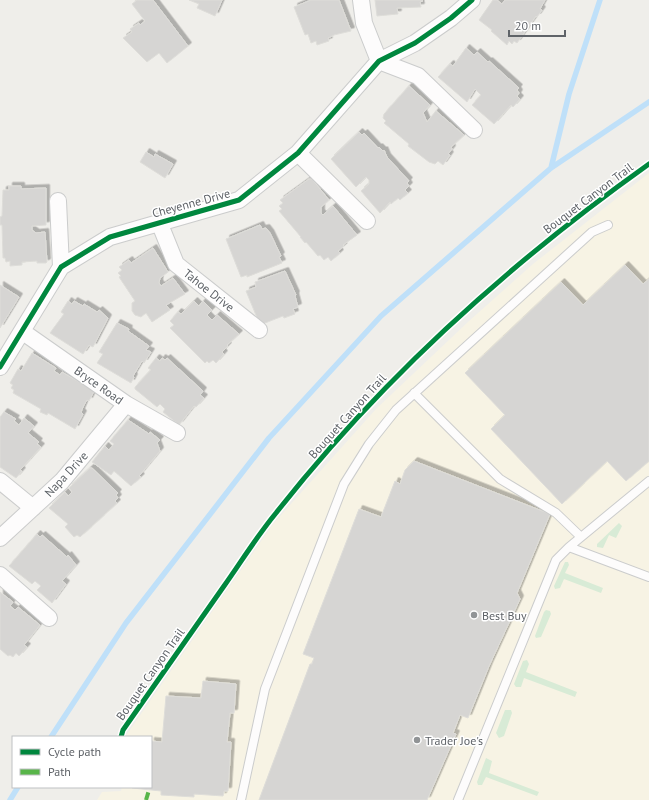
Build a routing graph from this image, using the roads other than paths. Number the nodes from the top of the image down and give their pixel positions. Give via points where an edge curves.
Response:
1 (361, 0) edge
2 (472, 0) edge
3 (379, 61) junction
4 (474, 130) dead end
5 (298, 153) junction
6 (58, 201) dead end
7 (367, 221) dead end
8 (159, 222) junction
9 (608, 225) dead end
10 (61, 267) junction
11 (259, 330) dead end
12 (23, 332) junction
13 (0, 367) edge
14 (414, 393) junction
15 (126, 404) junction
16 (178, 433) dead end
17 (0, 481) edge
18 (649, 481) edge
19 (33, 508) junction
20 (581, 537) junction
21 (0, 538) edge
22 (569, 547) junction
23 (0, 576) edge
24 (649, 577) edge
25 (49, 618) dead end
26 (241, 800) edge
27 (458, 800) edge

1 - 3 street via 364,23
2 - 3 street, Cheyenne Drive via 415,43
3 - 4 street via 418,76
3 - 5 street, Cheyenne Drive
5 - 7 street
5 - 8 street, Cheyenne Drive via 239,200
6 - 10 street
8 - 10 street, Cheyenne Drive via 110,237
8 - 11 street, Tahoe Drive via 176,264
9 - 14 lane via 592,232
10 - 12 street, Cheyenne Drive
12 - 13 street, Cheyenne Drive
12 - 15 street, Bryce Road
14 - 20 lane via 500,479 556,513
14 - 26 lane via 396,410 369,444 344,484 265,689
15 - 16 street, Bryce Road
15 - 19 street, Napa Drive via 62,481
17 - 19 street
18 - 20 lane
19 - 21 street, Napa Drive
20 - 22 lane
22 - 24 lane
22 - 27 lane via 556,560 540,594
23 - 25 street

